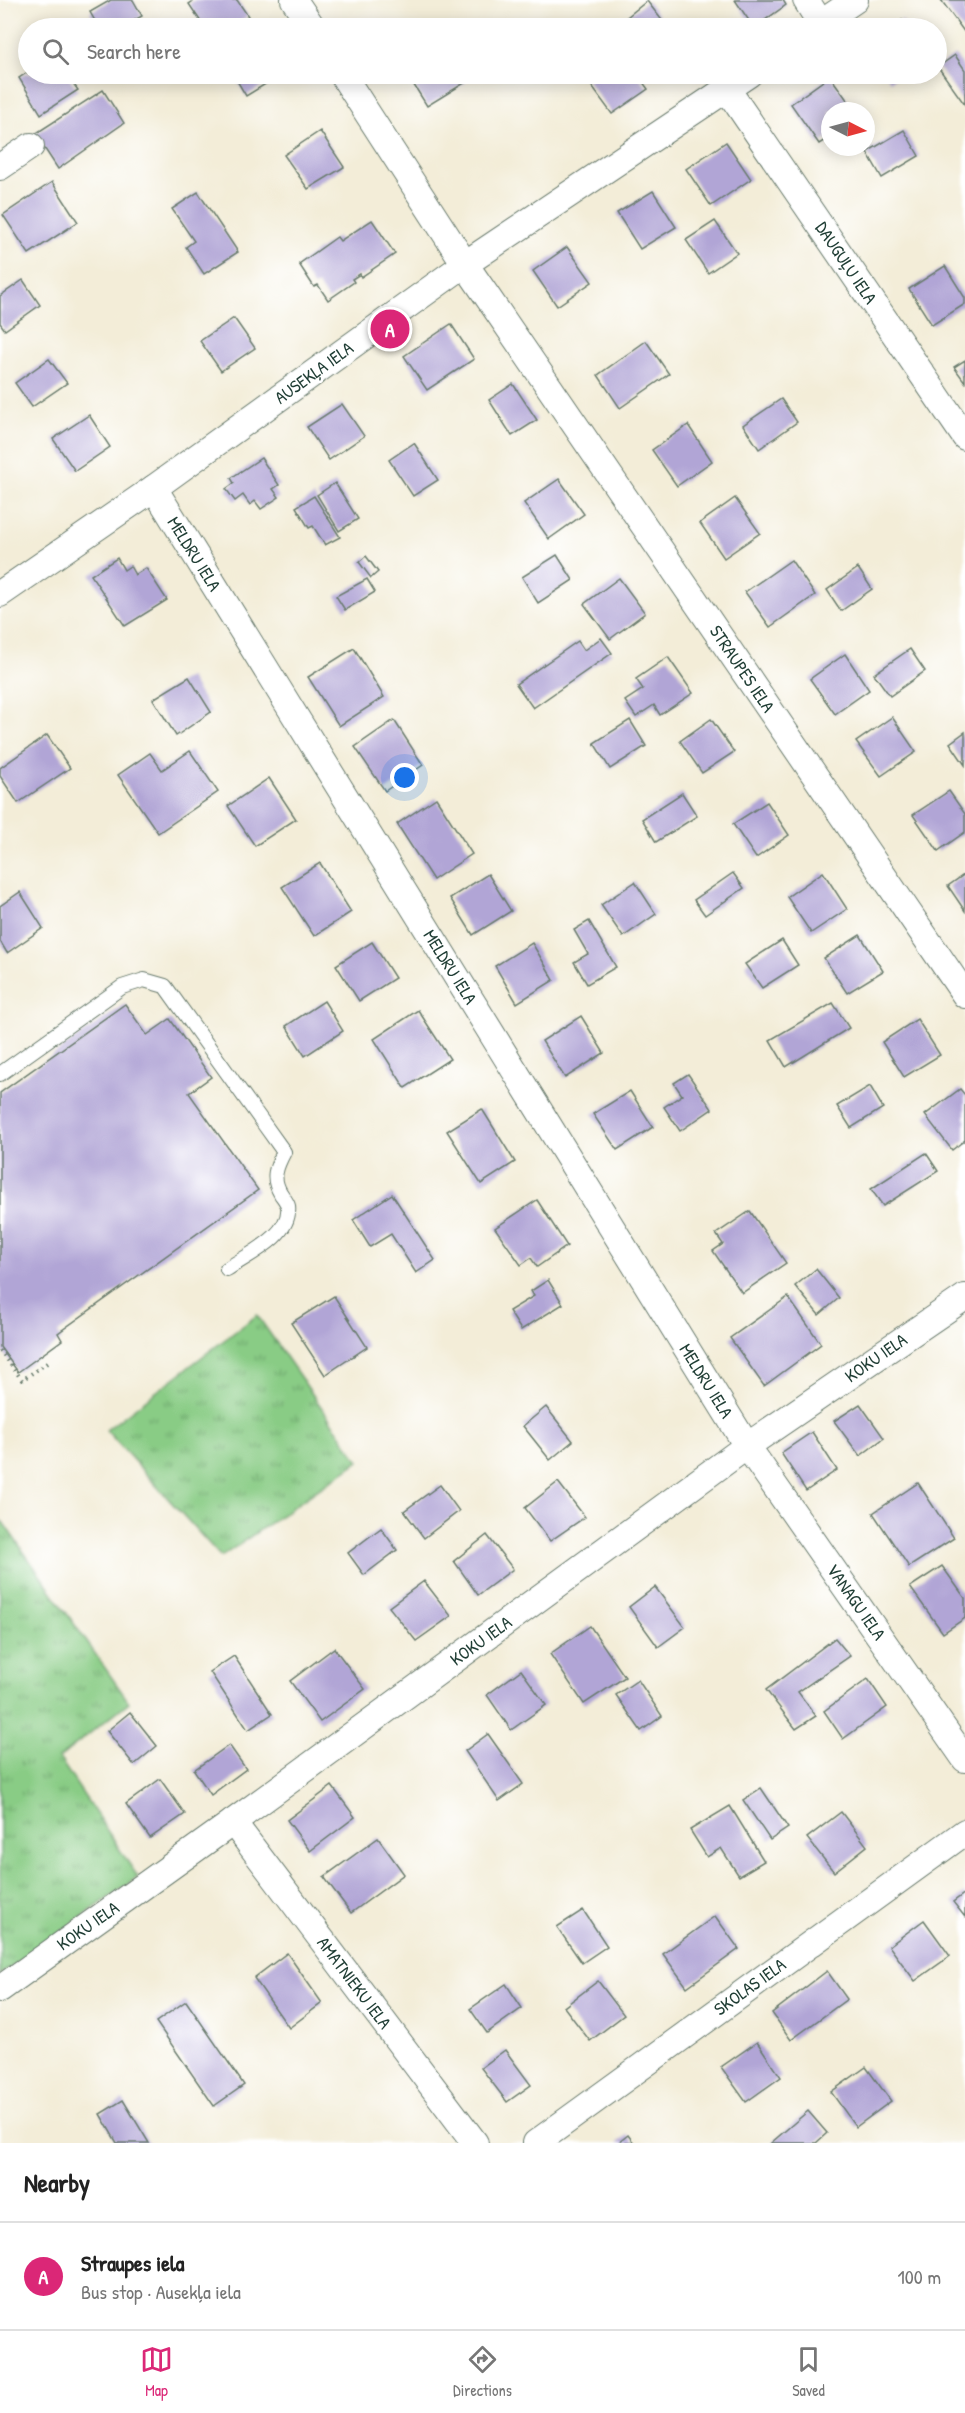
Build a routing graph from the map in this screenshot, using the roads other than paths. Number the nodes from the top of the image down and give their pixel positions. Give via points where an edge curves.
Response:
1 (294, 0) edge
2 (806, 0) edge
3 (855, 0) edge
4 (306, 18) edge
5 (814, 18) edge
6 (829, 18) edge
7 (348, 84) edge
8 (734, 84) edge
9 (727, 89) junction
10 (31, 146) dead end
11 (0, 167) edge
12 (465, 264) junction
13 (965, 437) edge
14 (154, 488) junction
15 (0, 594) edge
16 (965, 994) edge
17 (0, 1074) edge
18 (227, 1269) dead end
19 (965, 1297) edge
20 (747, 1446) junction
21 (965, 1759) edge
22 (233, 1822) junction
23 (965, 1832) edge
24 (0, 1989) edge
25 (475, 2143) edge
26 (536, 2143) edge

1 - 4 street
2 - 5 street
3 - 6 street
7 - 12 street, STRAUPES IELA
8 - 9 street, AUSEKĻA IELA
9 - 12 street, AUSEKĻA IELA
9 - 13 street, DAUGUĻU IELA
10 - 11 street
12 - 14 street, AUSEKĻA IELA
12 - 16 street, STRAUPES IELA
14 - 15 street, AUSEKĻA IELA
14 - 20 street, MELDRU IELA
17 - 18 lane via 122,987 144,980 165,986 284,1152 274,1184 288,1204 286,1223 273,1238
19 - 20 street, KOKU IELA
20 - 21 street, VANAGU IELA
20 - 22 street, KOKU IELA
22 - 24 street, KOKU IELA
22 - 25 street, AMATNIEKU IELA
23 - 26 street, SKOLAS IELA

